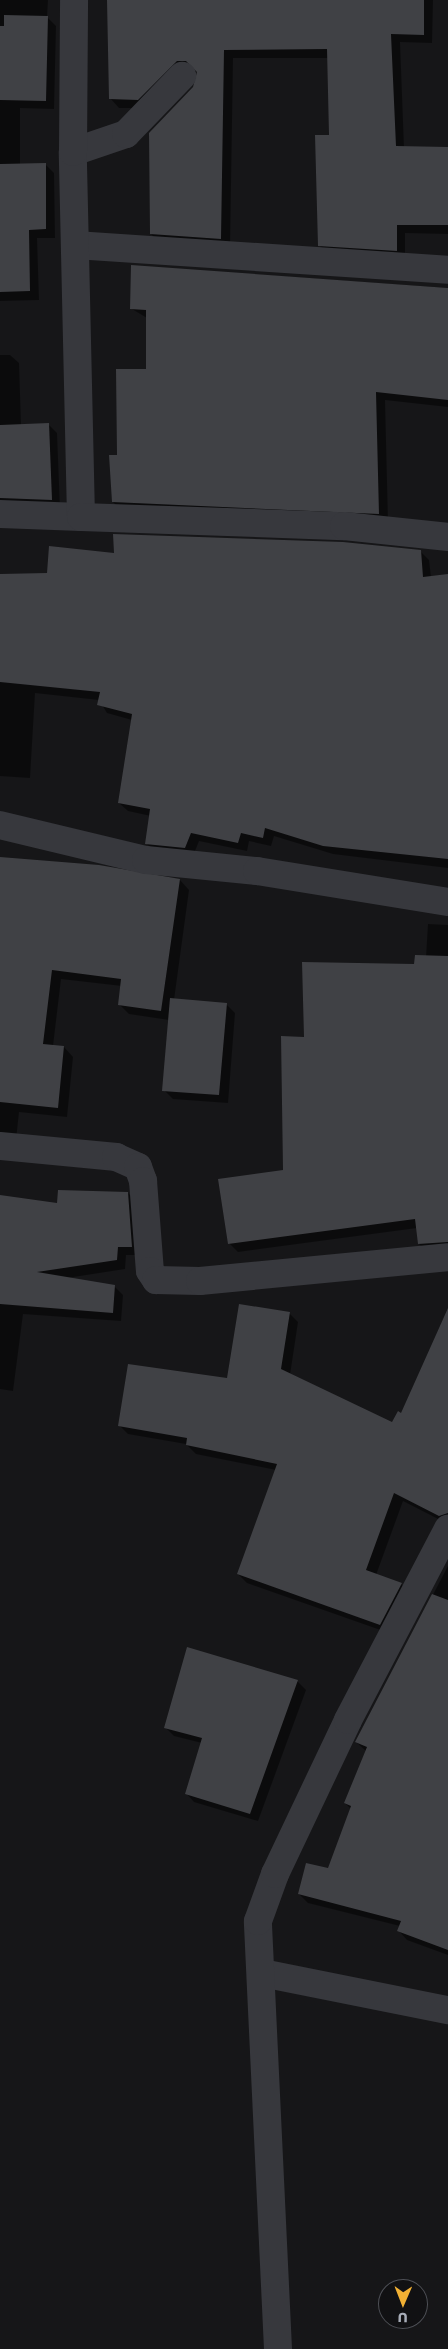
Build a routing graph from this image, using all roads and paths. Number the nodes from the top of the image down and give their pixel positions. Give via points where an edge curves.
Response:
1 (74, 0) edge
2 (182, 76) dead end
3 (72, 152) junction
4 (75, 245) junction
5 (448, 270) edge
6 (0, 514) edge
7 (80, 516) junction
8 (448, 537) edge
9 (0, 826) edge
10 (448, 902) edge
11 (0, 1146) edge
12 (448, 1257) edge
13 (448, 1529) edge
14 (262, 1973) junction
15 (448, 2010) edge
16 (278, 2349) edge

1 - 3 street
2 - 3 street via 126,134
3 - 4 street
4 - 5 street
4 - 7 street
6 - 7 street
7 - 8 street via 344,526
9 - 10 street via 146,860 257,871
11 - 12 street via 116,1158 138,1167 143,1181 150,1271 156,1280 193,1281
13 - 14 street via 409,1596 275,1874 258,1921
14 - 15 street
14 - 16 street

